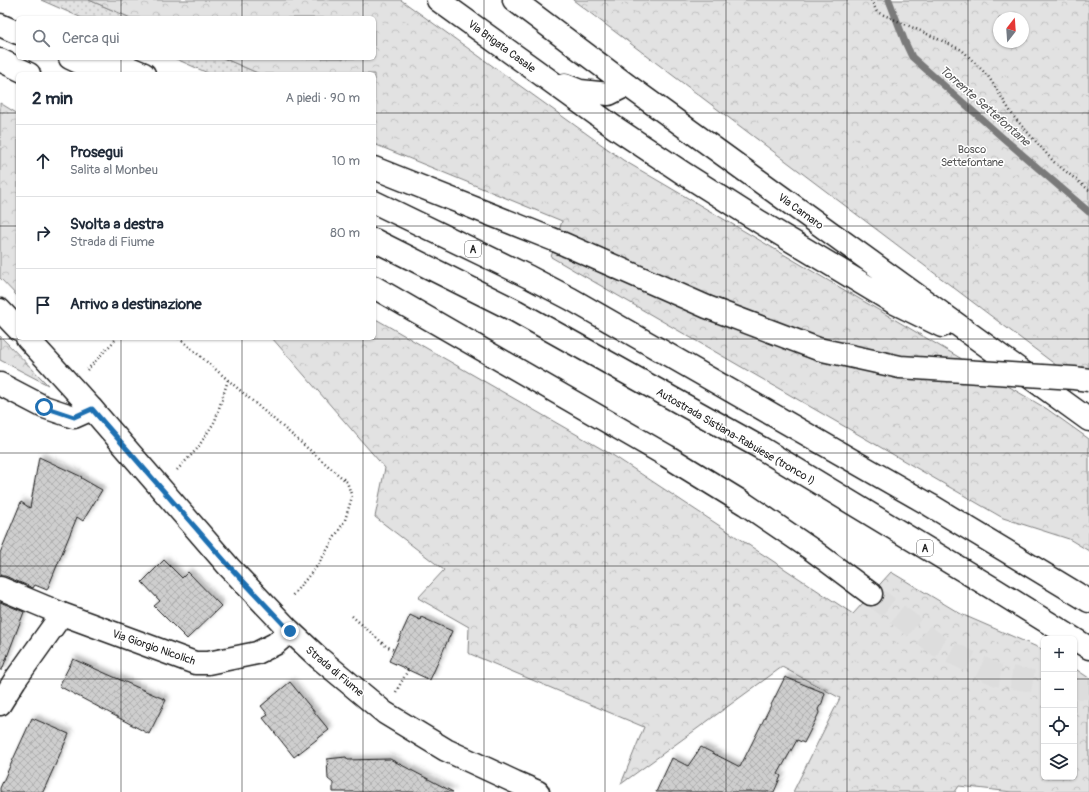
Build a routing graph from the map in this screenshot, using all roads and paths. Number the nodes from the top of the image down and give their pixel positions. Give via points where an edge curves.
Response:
1 (438, 0) edge
2 (514, 0) edge
3 (871, 0) edge
4 (0, 14) edge
5 (16, 20) edge
6 (0, 25) edge
7 (16, 32) edge
8 (0, 60) edge
9 (74, 60) edge
10 (111, 60) edge
11 (25, 72) edge
12 (100, 72) edge
13 (139, 72) edge
14 (0, 75) edge
15 (547, 78) junction
16 (16, 84) edge
17 (627, 85) junction
18 (376, 169) edge
19 (1089, 190) edge
20 (376, 203) edge
21 (376, 241) edge
22 (376, 288) edge
23 (0, 310) edge
24 (16, 327) edge
25 (29, 340) edge
26 (115, 340) edge
27 (181, 340) edge
28 (988, 347) junction
29 (228, 380) junction
30 (1089, 380) edge
31 (0, 384) edge
32 (71, 386) junction
33 (92, 409) junction
34 (1089, 420) edge
35 (160, 488) junction
36 (0, 588) edge
37 (871, 594) tunnel mouth
38 (1089, 601) edge
39 (62, 614) junction
40 (275, 615) junction
41 (352, 616) dead end
42 (290, 631) junction
43 (1089, 648) edge
44 (394, 650) dead end
45 (408, 670) dead end
46 (396, 693) dead end
47 (0, 704) edge
48 (538, 792) edge

1 - 15 main road, Via Brigata Casale
2 - 17 main road, Via Carnaro
3 - 19 path via 877,12 962,50 988,76 1014,117 1054,162
4 - 5 main road
6 - 7 main road
8 - 11 main road
9 - 12 main road
10 - 13 main road
14 - 16 main road
15 - 17 main road via 580,91 609,94
15 - 28 main road via 614,127 760,222 893,302
17 - 28 main road, Via Carnaro
18 - 30 main road, bridge via 556,241 707,307 818,349 900,367
20 - 38 main road, A via 571,300 930,505
21 - 43 main road, Autostrada Sistiana-Rabuiese (tronco I) / A via 516,311 761,448
22 - 37 main road via 745,504
23 - 24 main road
25 - 32 main road, Strada di Fiume
26 - 32 path
27 - 29 path
28 - 34 main road, Via Carnaro
29 - 35 path via 215,421 197,449
29 - 40 path via 347,482 352,496 345,520 318,565
31 - 33 main road via 44,407 74,417
32 - 33 main road, Strada di Fiume
33 - 35 main road, Strada di Fiume
35 - 40 main road, Strada di Fiume
36 - 39 main road, Via Giorgio Nicolich
39 - 42 main road, Via Giorgio Nicolich via 196,663 257,653
39 - 47 main road
40 - 42 main road, Strada di Fiume
41 - 44 path
42 - 48 main road, Strada di Fiume via 385,713 446,750
45 - 46 path

